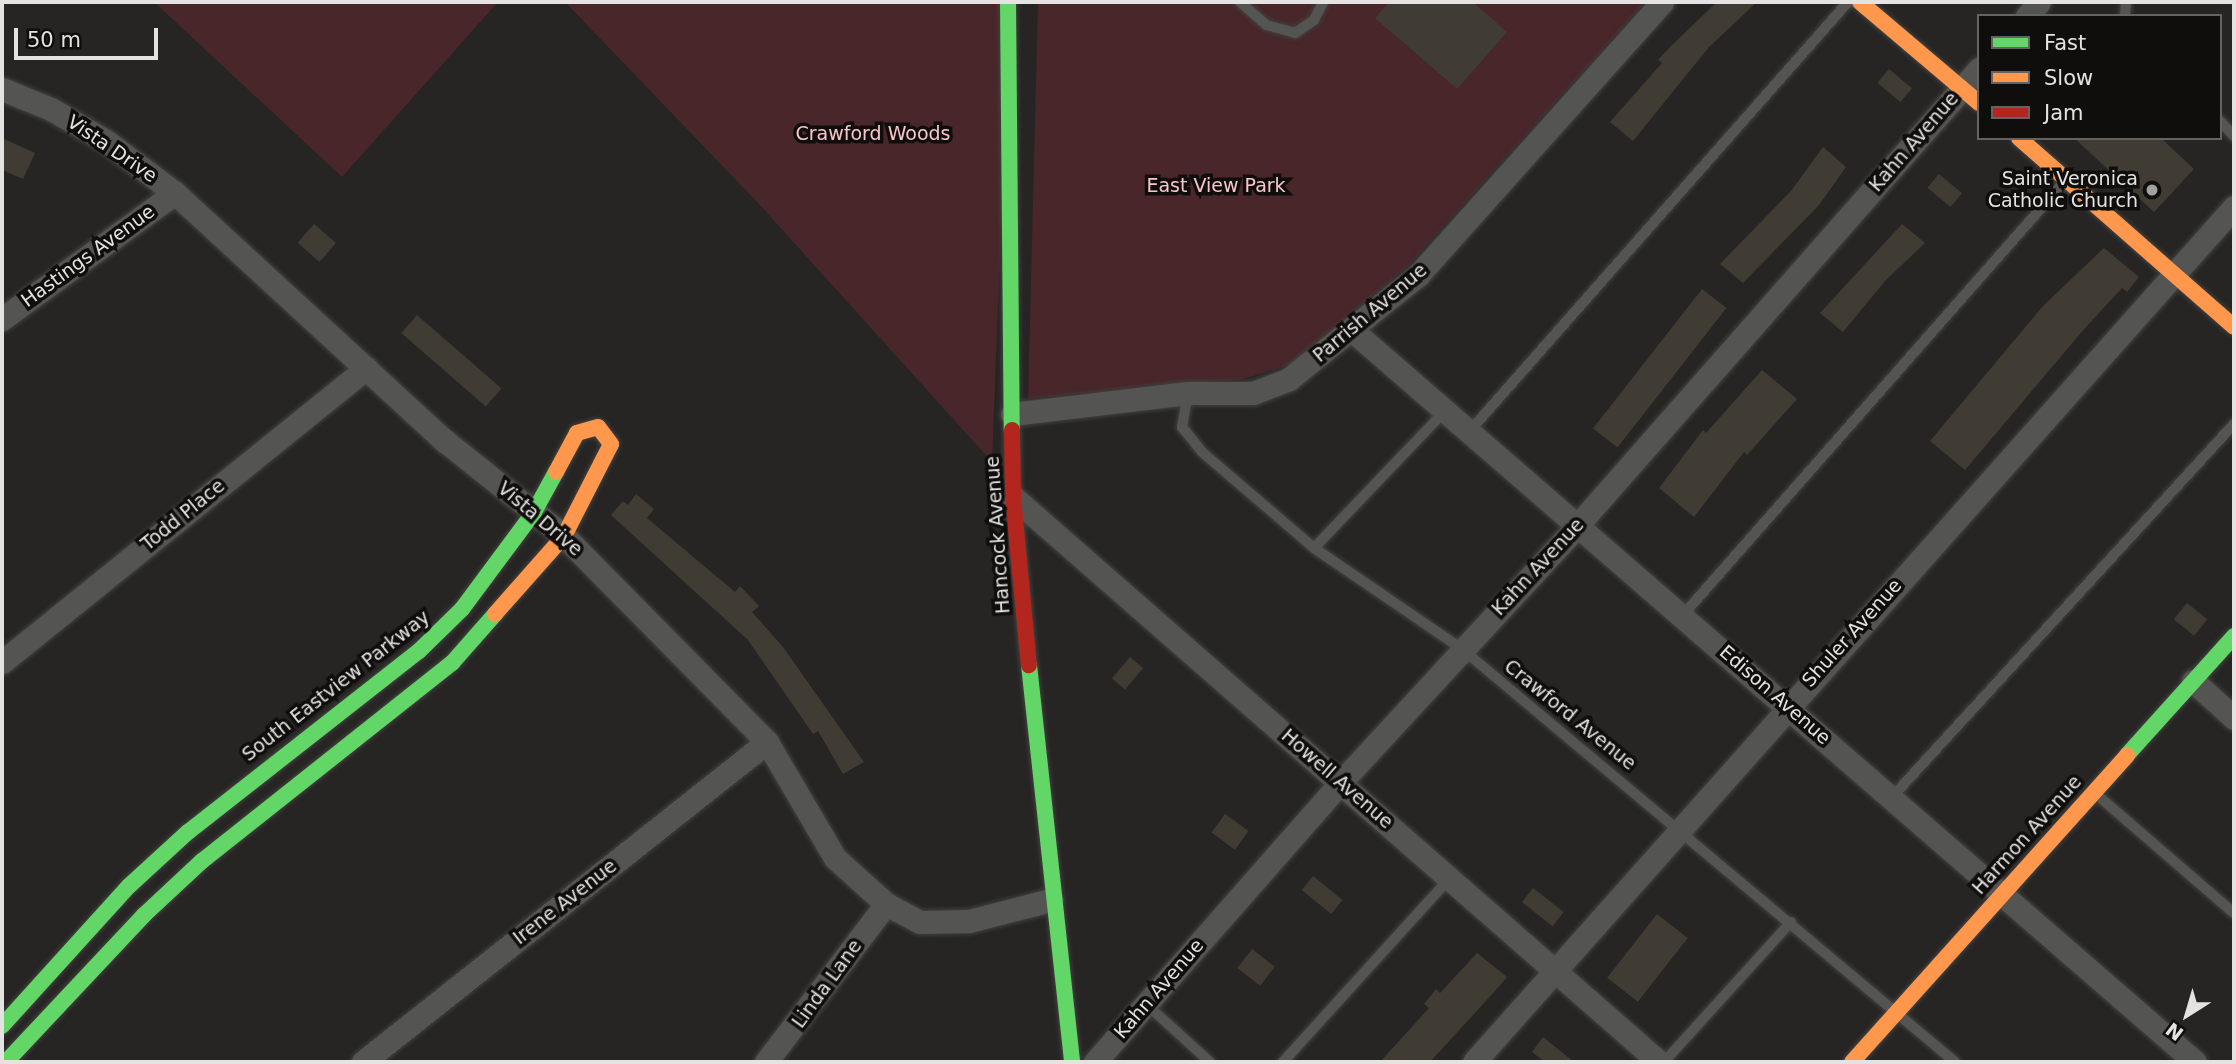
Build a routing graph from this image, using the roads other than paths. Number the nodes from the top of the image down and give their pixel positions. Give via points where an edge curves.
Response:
1 (1008, 2) edge
2 (1240, 2) edge
3 (1323, 2) edge
4 (1662, 2) edge
5 (1848, 2) edge
6 (1860, 2) edge
7 (1977, 75) edge
8 (2, 89) edge
9 (1970, 95) edge
10 (2222, 123) edge
11 (2234, 136) edge
12 (2021, 140) edge
13 (2066, 179) junction
14 (175, 193) junction
15 (2234, 207) edge
16 (2175, 274) junction
17 (2, 320) edge
18 (2234, 327) edge
19 (1353, 331) junction
20 (366, 368) junction
21 (1188, 393) junction
22 (1445, 410) junction
23 (1012, 414) junction
24 (2234, 424) edge
25 (1468, 433) junction
26 (1013, 497) junction
27 (534, 512) junction
28 (1577, 527) junction
29 (564, 536) junction
30 (1314, 548) junction
31 (1683, 615) junction
32 (2234, 636) edge
33 (1462, 649) junction
34 (2, 663) edge
35 (2193, 681) junction
36 (1787, 706) junction
37 (2234, 718) edge
38 (767, 742) junction
39 (1341, 782) junction
40 (2094, 792) junction
41 (1893, 796) junction
42 (1680, 828) junction
43 (1450, 878) junction
44 (2001, 896) junction
45 (1051, 900) junction
46 (886, 904) junction
47 (2234, 914) edge
48 (1791, 922) junction
49 (1554, 970) junction
50 (1146, 1004) junction
51 (1897, 1011) junction
52 (2, 1026) edge
53 (6, 1062) edge
54 (363, 1062) edge
55 (766, 1062) edge
56 (1072, 1062) edge
57 (1095, 1062) edge
58 (1210, 1062) edge
59 (1283, 1062) edge
60 (1474, 1062) edge
61 (1662, 1062) edge
62 (1852, 1062) edge
63 (1955, 1062) edge
64 (2195, 1062) edge

1 - 23 street, Hancock Avenue
2 - 3 lane via 1266,25 1295,33 1314,20
4 - 19 street, Parrish Avenue via 1418,275
5 - 25 lane
6 - 9 street
7 - 9 street, Kahn Avenue
8 - 14 street, Vista Drive via 51,109 106,141
9 - 28 street, Kahn Avenue
10 - 11 lane
12 - 13 street
13 - 16 street
13 - 31 lane
14 - 17 street, Hastings Avenue
14 - 20 street, Vista Drive
15 - 16 street, Shuler Avenue
16 - 18 street
16 - 36 street, Shuler Avenue
19 - 21 street, Parrish Avenue via 1277,384 1253,393
19 - 22 street, Edison Avenue
20 - 27 street, Vista Drive via 445,441
20 - 34 street, Todd Place
21 - 23 street, Parrish Avenue
21 - 30 lane, Crawford Avenue via 1182,427 1202,452
22 - 25 street, Edison Avenue
22 - 30 lane
23 - 26 street, Hancock Avenue
24 - 41 lane
25 - 28 street, Edison Avenue
26 - 39 street, Howell Avenue
26 - 45 street, Hancock Avenue
27 - 29 street, Vista Drive
27 - 29 street, South Eastview Parkway via 577,433 598,427 611,444
27 - 52 street, South Eastview Parkway via 463,609 419,651 188,832 129,886
28 - 31 street, Edison Avenue
28 - 33 street, Kahn Avenue
29 - 38 street, Vista Drive
29 - 53 street, South Eastview Parkway via 452,663 202,861 144,915
30 - 33 lane, Crawford Avenue
31 - 36 street, Edison Avenue
32 - 35 street, Harmon Avenue
33 - 39 street, Kahn Avenue
33 - 42 lane, Crawford Avenue
35 - 37 street
35 - 40 street, Harmon Avenue
36 - 41 street, Edison Avenue
36 - 42 street, Shuler Avenue
38 - 46 street, Vista Drive via 835,858
38 - 54 street, Irene Avenue
39 - 43 street, Howell Avenue
39 - 50 street, Kahn Avenue
40 - 44 street, Harmon Avenue
40 - 47 lane
41 - 44 street, Edison Avenue
42 - 48 lane, Crawford Avenue
42 - 49 street, Shuler Avenue
43 - 49 street, Howell Avenue
43 - 59 lane
44 - 51 street, Harmon Avenue
44 - 64 street, Edison Avenue
45 - 46 street, Vista Drive via 969,922 920,922
45 - 56 street, Hancock Avenue
46 - 55 street, Linda Lane
48 - 51 lane, Crawford Avenue
48 - 61 lane
49 - 60 street, Shuler Avenue
49 - 61 street, Howell Avenue
50 - 57 street, Kahn Avenue
50 - 58 lane
51 - 62 street, Harmon Avenue
51 - 63 lane, Crawford Avenue

